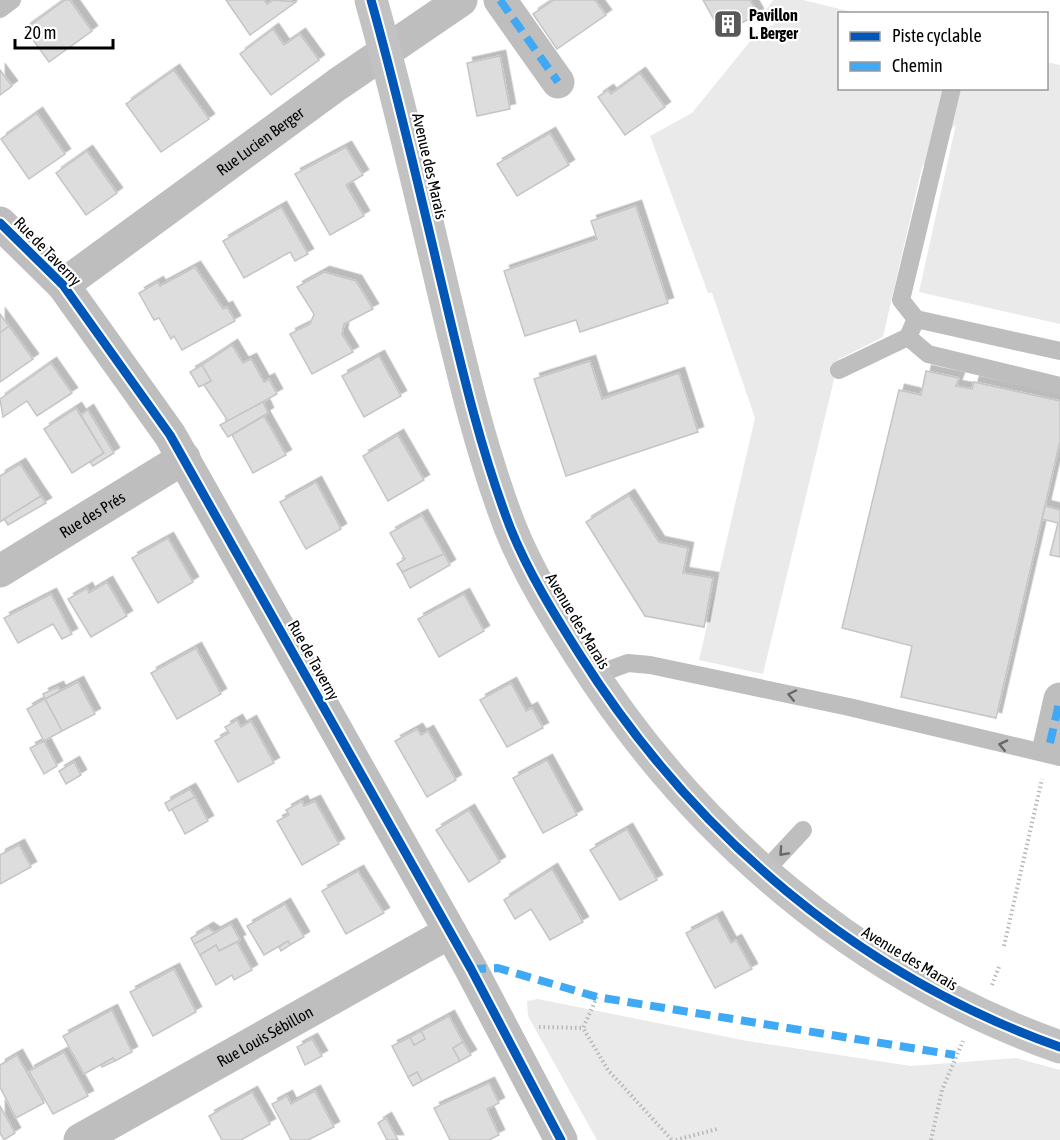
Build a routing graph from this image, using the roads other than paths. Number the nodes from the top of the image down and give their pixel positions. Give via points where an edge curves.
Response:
1 (12, 0) edge
2 (370, 0) edge
3 (461, 0) edge
4 (500, 0) edge
5 (0, 9) edge
6 (386, 51) junction
7 (558, 82) dead end
8 (952, 90) edge
9 (0, 223) edge
10 (63, 285) junction
11 (916, 319) junction
12 (908, 337) junction
13 (1060, 351) edge
14 (840, 370) dead end
15 (1060, 386) edge
16 (184, 458) junction
17 (0, 571) edge
18 (593, 676) junction
19 (1060, 699) edge
20 (1055, 750) edge
21 (803, 830) dead end
22 (763, 873) junction
23 (450, 932) junction
24 (1060, 1047) edge
25 (80, 1140) edge
26 (561, 1140) edge

1 - 5 lane
2 - 6 street, Avenue des Marais
3 - 6 street, Rue Lucien Berger
4 - 7 street
6 - 10 street, Rue Lucien Berger
6 - 18 street, Avenue des Marais via 469,401 497,488 530,571
8 - 11 lane via 901,300
9 - 10 street, Rue de Taverny
10 - 16 street, Rue de Taverny
11 - 12 lane
11 - 13 lane
12 - 14 lane
12 - 15 lane via 928,354
16 - 17 street, Rue des Prés
16 - 23 street, Rue de Taverny
20 -> 18 lane via 651,665 628,663
18 - 22 street, Avenue des Marais via 650,755 696,808
19 - 20 street
21 -> 22 lane
22 - 24 street, Avenue des Marais via 839,933 905,975 977,1014
23 - 25 street, Rue Louis Sébillon
23 - 26 street, Rue de Taverny

